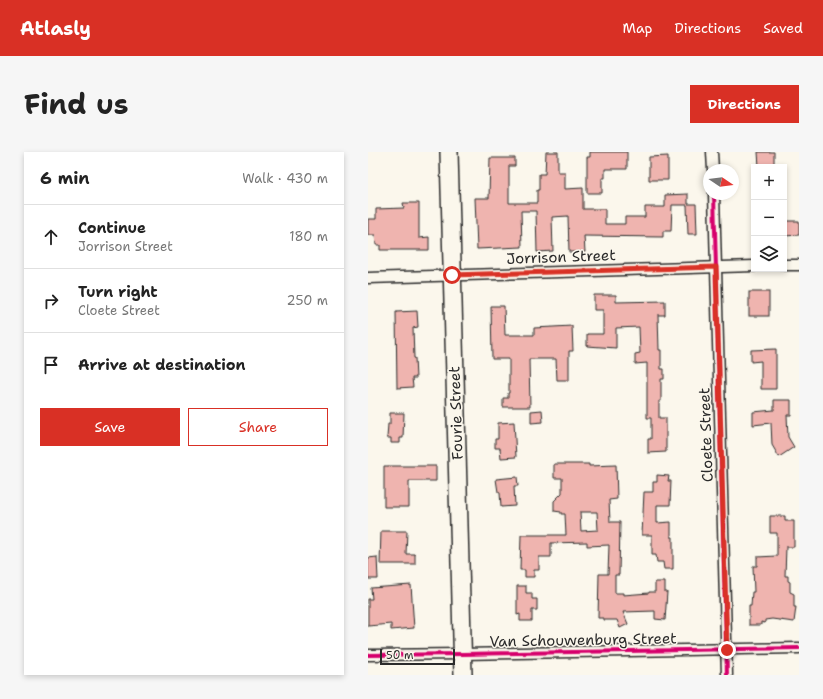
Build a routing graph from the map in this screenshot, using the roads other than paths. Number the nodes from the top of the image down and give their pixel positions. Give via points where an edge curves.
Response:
1 (449, 152) edge
2 (712, 152) edge
3 (713, 164) edge
4 (714, 200) edge
5 (787, 265) edge
6 (799, 265) edge
7 (751, 266) edge
8 (716, 267) junction
9 (452, 275) junction
10 (368, 278) edge
11 (799, 648) edge
12 (727, 650) junction
13 (368, 654) edge
14 (463, 654) junction
15 (463, 675) edge
16 (727, 675) edge

1 - 9 highway, Fourie Street
2 - 3 street
4 - 8 street, Cloete Street
5 - 6 street
7 - 8 street, Jorrison Street
8 - 9 street, Jorrison Street
8 - 12 street, Cloete Street
9 - 10 street, Jorrison Street
9 - 14 highway, Fourie Street
11 - 12 street, Van Schouwenburg Street
12 - 14 street, Van Schouwenburg Street
12 - 16 street, Cloete Street
13 - 14 street, Van Schouwenburg Street
14 - 15 highway, Fourie Street

